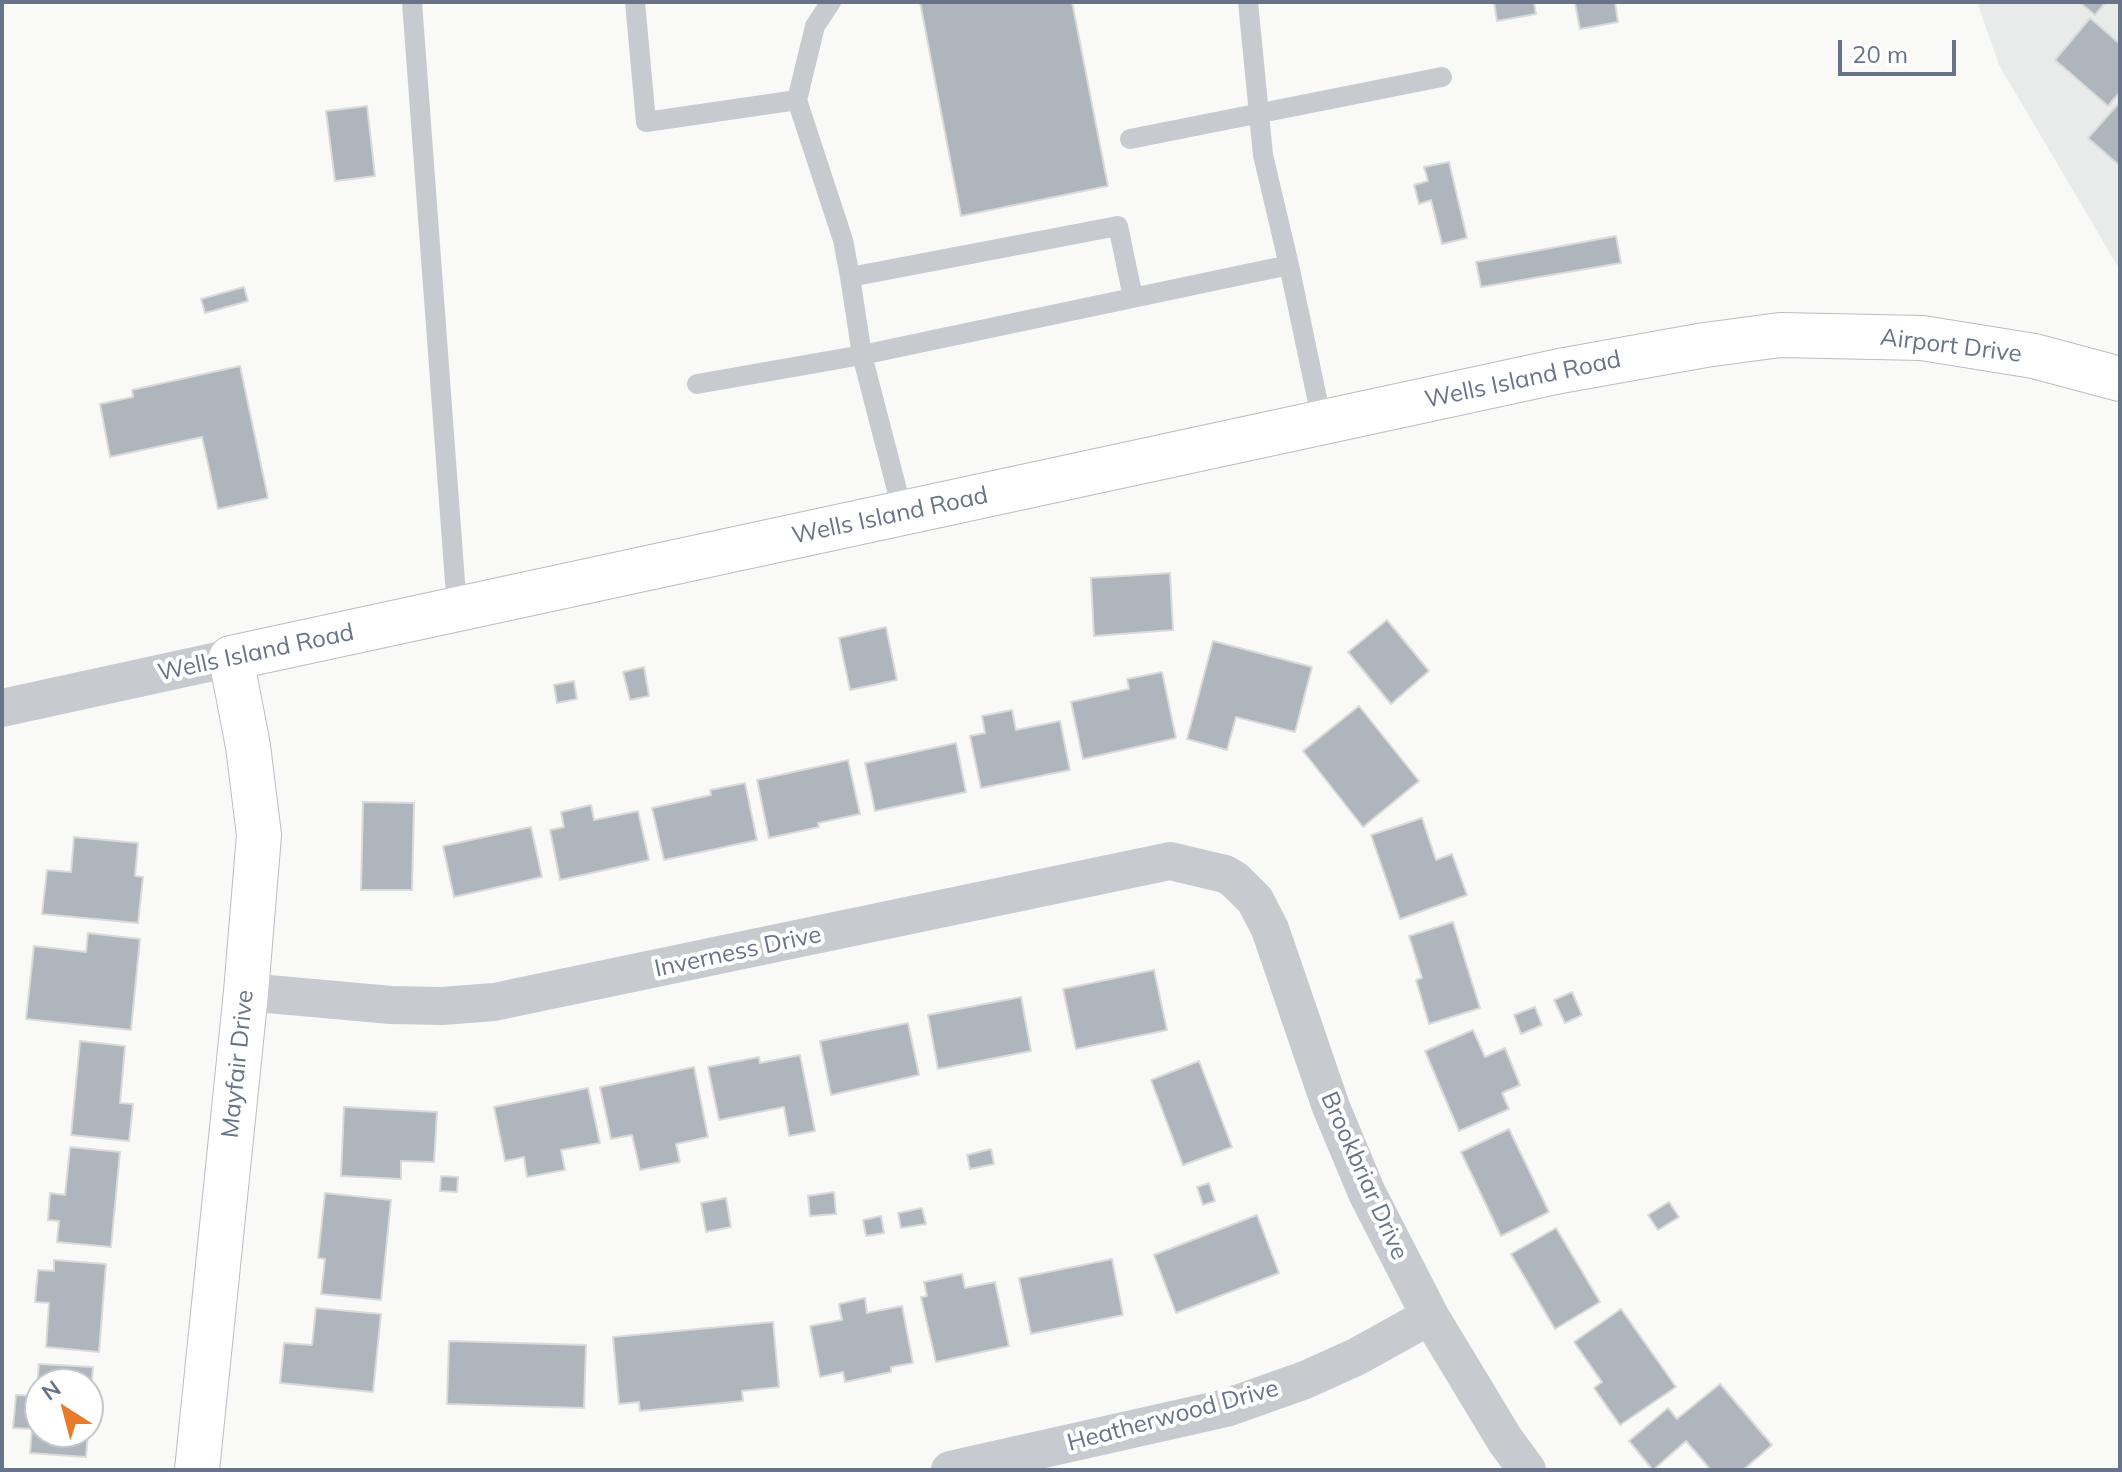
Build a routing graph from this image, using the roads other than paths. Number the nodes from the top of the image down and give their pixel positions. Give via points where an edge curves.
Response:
1 (412, 2) edge
2 (635, 2) edge
3 (831, 2) edge
4 (1248, 2) edge
5 (1442, 77) dead end
6 (797, 100) junction
7 (1260, 113) junction
8 (1130, 139) dead end
9 (1289, 265) junction
10 (850, 277) junction
11 (1133, 297) junction
12 (1780, 335) joint
13 (862, 355) junction
14 (2120, 379) edge
15 (697, 384) dead end
16 (1322, 422) junction
17 (903, 513) junction
18 (457, 609) junction
19 (231, 658) junction
20 (2, 708) edge
21 (1225, 874) joint
22 (246, 992) junction
23 (1430, 1316) junction
24 (197, 1470) edge
25 (950, 1470) edge
26 (1527, 1470) edge

1 - 18 lane
2 - 6 lane via 646,122
3 - 6 lane via 815,26
4 - 7 lane
5 - 7 lane
6 - 10 lane
7 - 8 lane
7 - 9 lane via 1263,155
9 - 11 lane
9 - 16 lane
10 - 11 lane via 1118,226
10 - 13 lane
11 - 13 lane
12 - 14 street, Airport Drive via 1922,338 2034,356
12 - 16 street, Wells Island Road via 1560,371
13 - 15 lane
13 - 17 lane
16 - 17 street, Wells Island Road
17 - 18 street, Wells Island Road
18 - 19 street, Wells Island Road
19 - 20 street, Wells Island Road
19 - 22 street, Mayfair Drive via 259,835
21 - 22 street, Inverness Drive via 1170,861 494,1002 391,1005
21 - 23 street, Brookbriar Drive via 1255,900 1270,929 1331,1107 1367,1193
22 - 24 street, Mayfair Drive
23 - 25 street, Heatherwood Drive via 1356,1357 1226,1408
23 - 26 street, Brookbriar Drive

